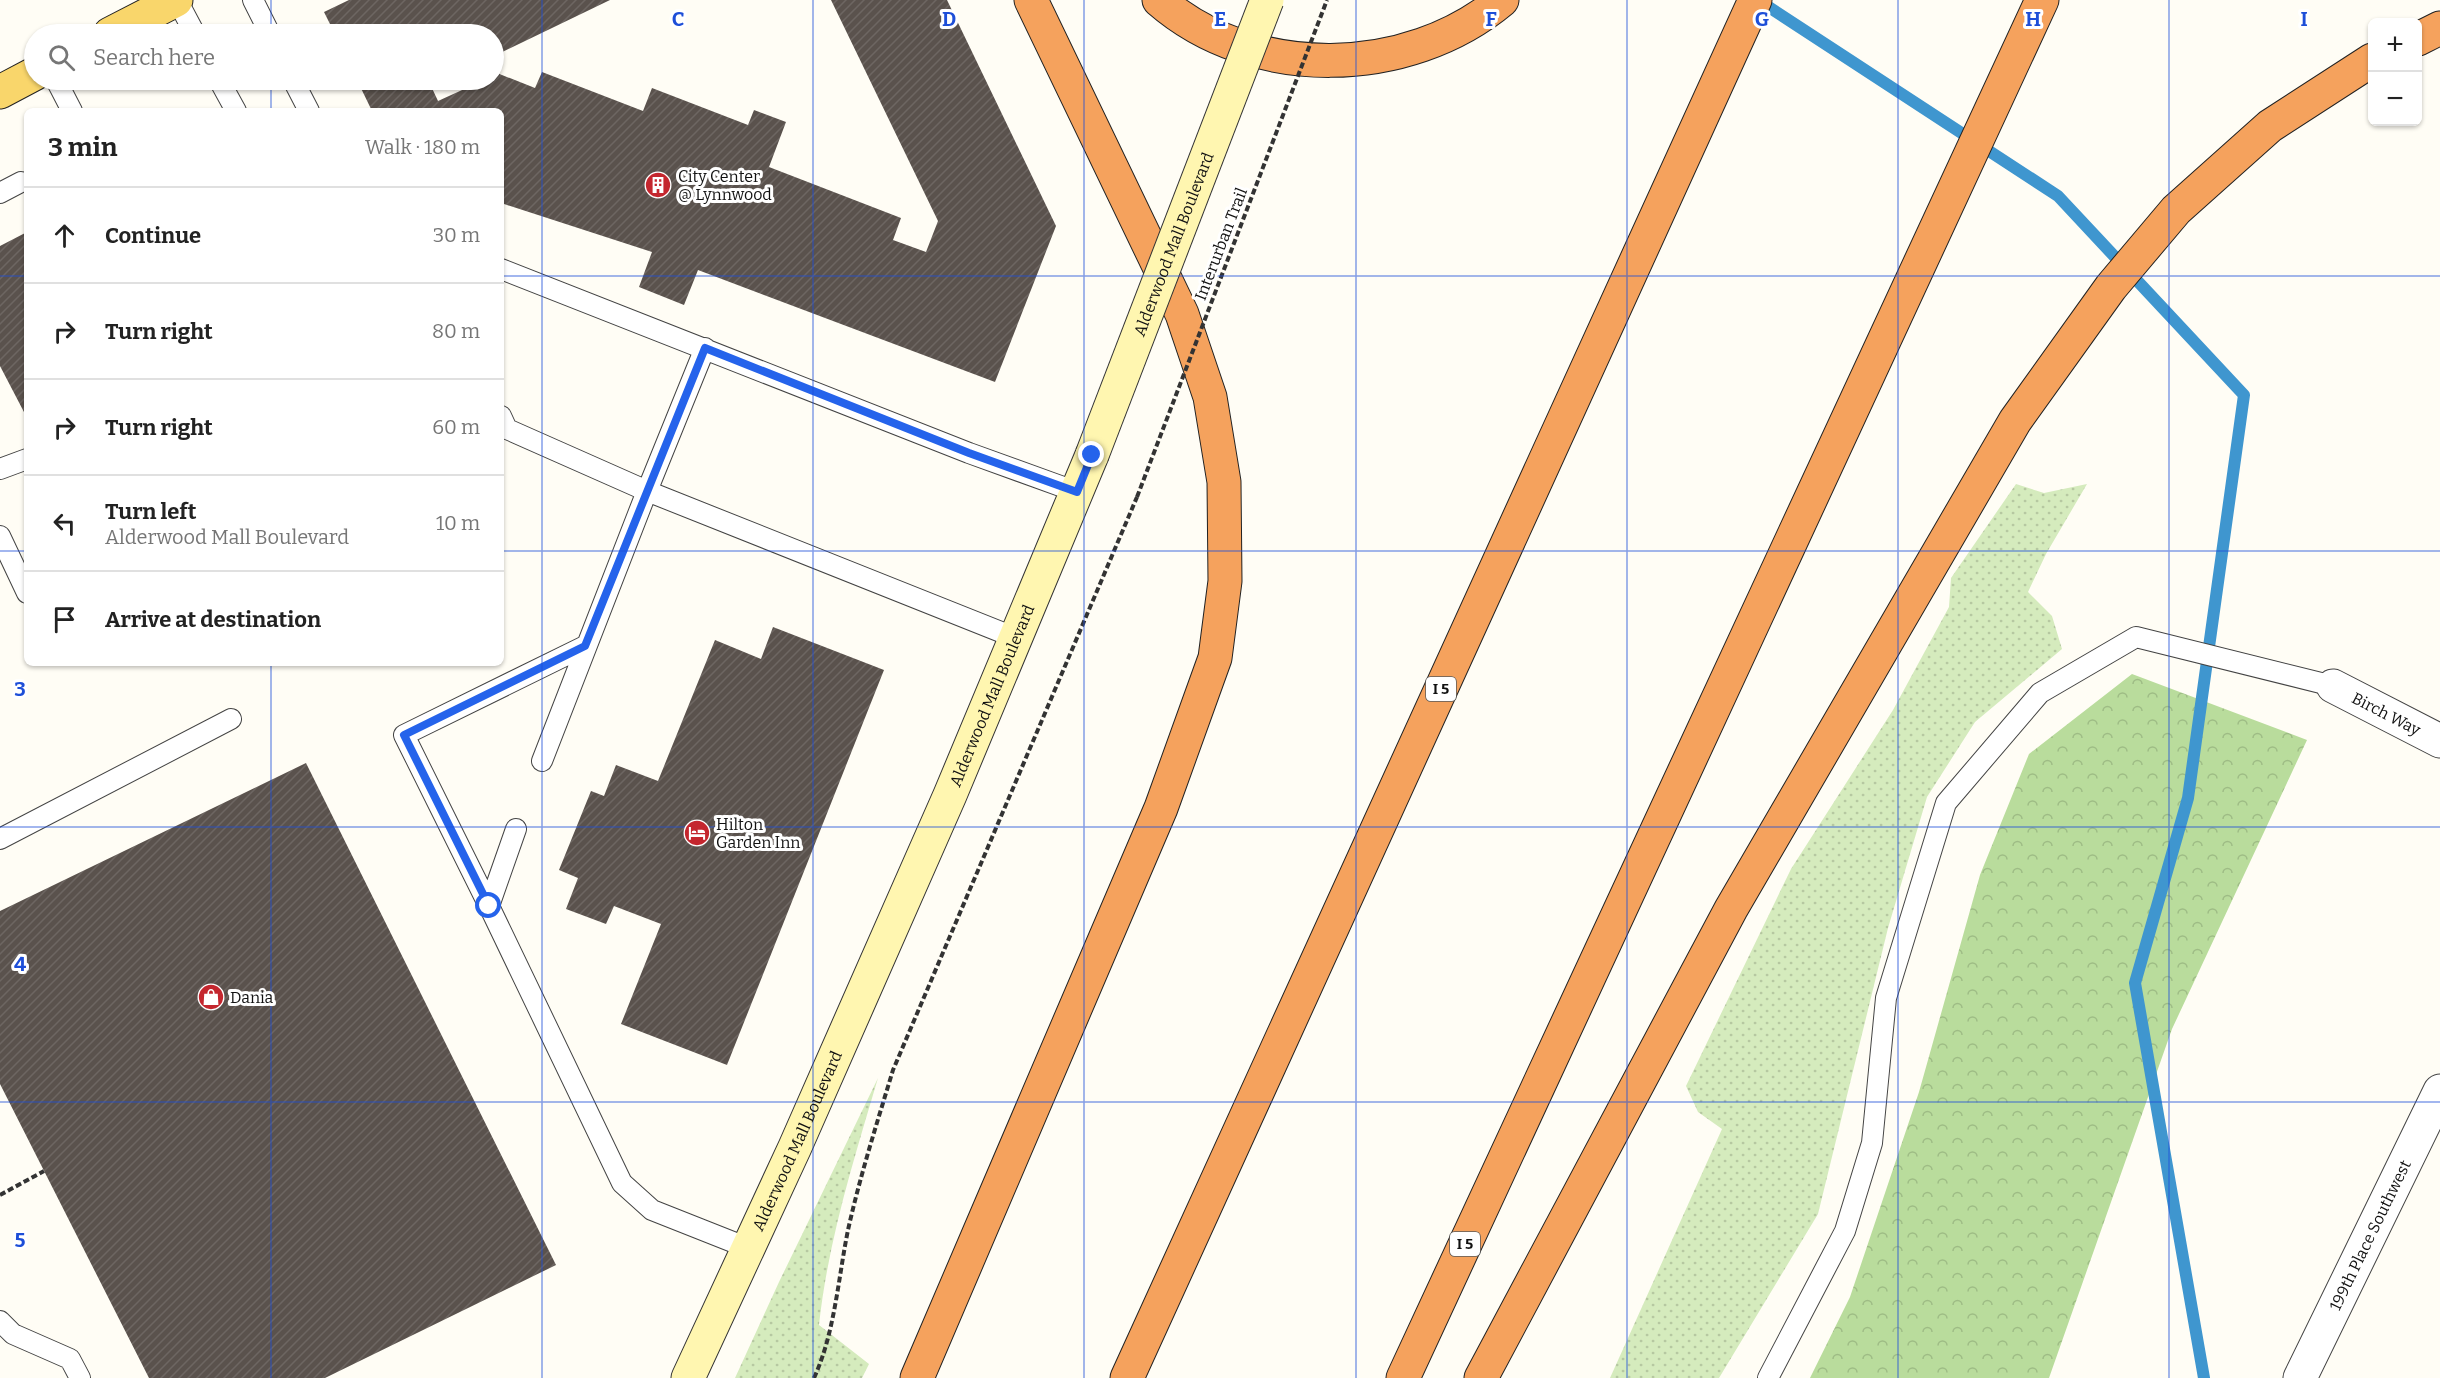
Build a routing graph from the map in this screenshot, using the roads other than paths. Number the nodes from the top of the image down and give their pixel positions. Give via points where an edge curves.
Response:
1 (176, 0) edge
2 (253, 0) edge
3 (1031, 0) edge
4 (1159, 0) edge
5 (1267, 0) edge
6 (1502, 0) edge
7 (1755, 0) edge
8 (2042, 0) edge
9 (129, 24) edge
10 (189, 24) edge
11 (265, 24) edge
12 (2440, 28) edge
13 (2422, 37) edge
14 (2368, 63) edge
15 (24, 79) edge
16 (61, 90) edge
17 (224, 90) edge
18 (298, 90) edge
19 (0, 92) edge
20 (70, 108) edge
21 (234, 108) edge
22 (307, 108) edge
23 (21, 182) dead end
24 (0, 193) edge
25 (504, 270) edge
26 (705, 348) junction
27 (504, 422) edge
28 (24, 460) edge
29 (0, 469) edge
30 (647, 491) junction
31 (1077, 492) junction
32 (0, 536) edge
33 (24, 587) edge
34 (1016, 638) junction
35 (585, 646) junction
36 (2333, 686) joint
37 (231, 719) dead end
38 (2440, 741) edge
39 (542, 761) dead end
40 (516, 829) dead end
41 (0, 839) edge
42 (489, 906) junction
43 (2440, 1091) edge
44 (748, 1248) junction
45 (0, 1322) edge
46 (80, 1378) edge
47 (688, 1378) edge
48 (917, 1378) edge
49 (1127, 1378) edge
50 (1403, 1378) edge
51 (1481, 1378) edge
52 (1768, 1378) edge
53 (2300, 1378) edge

1 - 9 main road
1 - 10 lane
2 - 11 lane
3 - 48 highway via 1182,314 1210,397 1224,482 1225,581 1215,658 1161,808
4 - 6 highway via 1233,43 1286,58 1348,61 1395,54 1442,38 1485,15
5 - 31 main road, Alderwood Mall Boulevard, bridge
7 - 49 highway, I 5
8 - 50 highway, I 5
12 - 13 highway
14 - 51 highway via 2270,126 2176,210 2111,287 2015,421 1731,909
15 - 19 main road
16 - 20 lane
17 - 21 lane
18 - 22 lane
23 - 24 lane
25 - 26 lane
26 - 30 lane
26 - 31 lane
27 - 30 lane via 507,429
28 - 29 lane
30 - 34 lane
30 - 35 lane
31 - 34 main road, Alderwood Mall Boulevard
32 - 33 lane
34 - 44 main road, Alderwood Mall Boulevard
35 - 39 lane
35 - 42 lane via 404,735
36 - 38 street, Birch Way
36 - 52 lane via 2136,638 2040,693 1946,803 1886,998 1872,1143 1845,1231
37 - 41 lane
40 - 42 lane
42 - 44 lane via 622,1183 652,1210
43 - 53 street, 199th Place Southwest
44 - 47 main road, Alderwood Mall Boulevard
45 - 46 lane via 13,1334 70,1359

